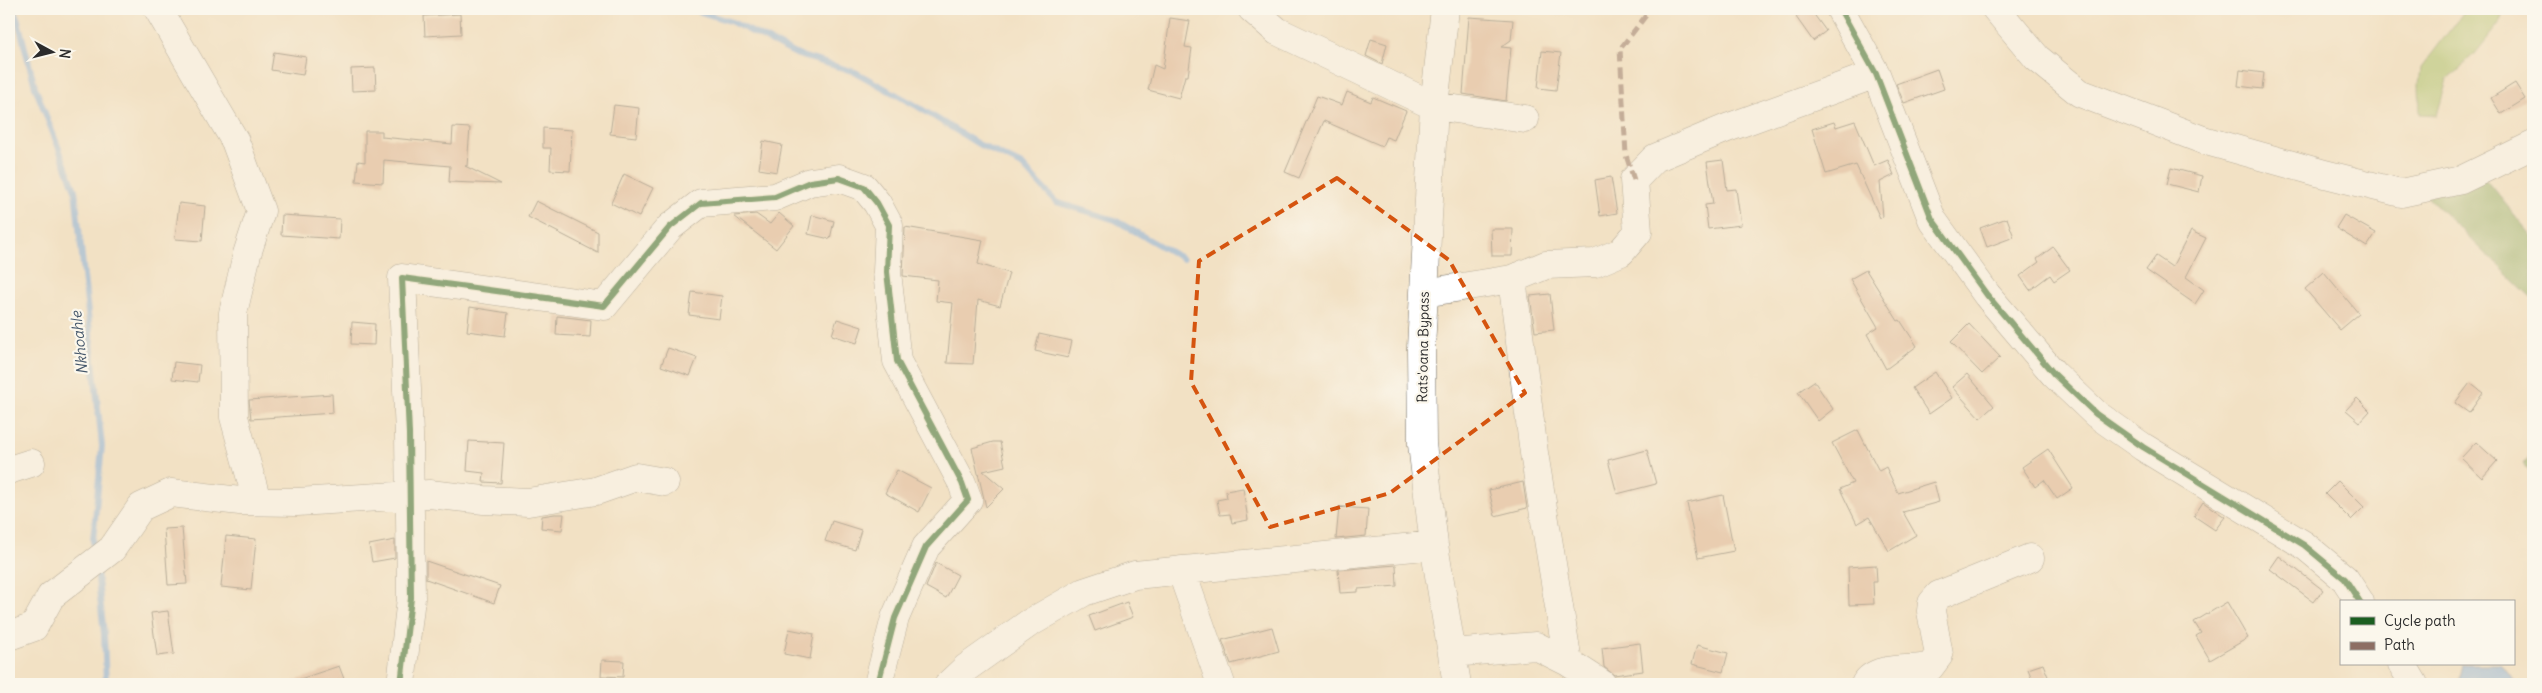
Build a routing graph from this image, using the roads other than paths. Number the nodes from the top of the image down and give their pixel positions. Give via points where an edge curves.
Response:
1 (158, 9) edge
2 (1252, 9) edge
3 (1445, 9) edge
4 (1840, 9) edge
5 (1996, 9) edge
6 (1876, 74) junction
7 (1434, 106) junction
8 (1525, 119) dead end
9 (2533, 145) edge
10 (1512, 280) junction
11 (1424, 293) junction
12 (665, 482) dead end
13 (409, 495) junction
14 (257, 501) junction
15 (1434, 545) junction
16 (2030, 558) dead end
17 (1181, 570) junction
18 (2359, 600) edge
19 (9, 636) edge
20 (1452, 653) junction
21 (1568, 662) junction
22 (2403, 666) edge
23 (401, 684) edge
24 (878, 684) edge
25 (950, 684) edge
26 (1221, 684) edge
27 (1457, 684) edge
28 (1602, 684) edge
29 (1865, 684) edge
30 (2414, 684) edge

1 - 14 street via 235,141 261,212 233,312 234,417
2 - 7 street via 1277,30 1322,54
3 - 7 street, Rats'oana Bypass
4 - 6 street
5 - 9 street via 2037,58 2080,93 2203,140 2321,173 2401,193 2461,180
6 - 10 street via 1654,158 1634,180 1638,232 1621,252 1595,262 1546,265
6 - 18 street via 1932,219 1987,295 2054,374 2096,414 2143,447 2304,546 2345,580
7 - 8 street
7 - 11 street, Rats'oana Bypass
10 - 11 street
10 - 21 street via 1534,453
11 - 15 street, Rats'oana Bypass via 1422,444
12 - 13 street via 636,477 596,491 528,502
13 - 14 street via 297,502
13 - 23 street via 411,598
13 - 24 street via 402,278 604,306 670,227 701,203 775,198 810,182 839,178 864,187 889,225 887,272 897,361 968,500 926,547 895,618
14 - 19 street via 171,493 142,507 112,549 51,596 34,627
15 - 17 street
15 - 20 street, Rats'oana Bypass
16 - 29 street via 1939,594 1932,603 1931,611 1939,655 1930,668 1880,672
17 - 25 street via 1135,575 1084,592 1028,624 966,668
17 - 26 street
20 - 21 street via 1536,646
20 - 27 street, Rats'oana Bypass
21 - 28 street
22 - 30 street

